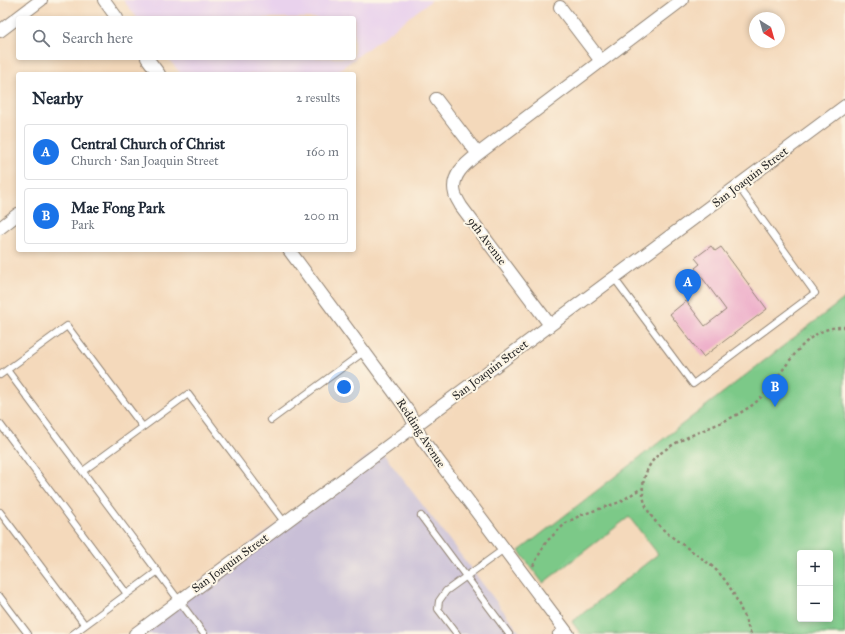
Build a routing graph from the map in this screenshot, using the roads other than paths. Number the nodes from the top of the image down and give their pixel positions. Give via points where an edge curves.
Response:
1 (41, 0) edge
2 (104, 0) edge
3 (682, 0) edge
4 (560, 6) dead end
5 (20, 16) edge
6 (116, 16) edge
7 (16, 19) edge
8 (0, 31) edge
9 (148, 60) edge
10 (602, 61) junction
11 (158, 72) edge
12 (436, 99) dead end
13 (845, 106) edge
14 (478, 154) junction
15 (738, 186) junction
16 (16, 216) edge
17 (0, 228) edge
18 (291, 252) edge
19 (614, 278) junction
20 (550, 325) junction
21 (365, 351) junction
22 (7, 370) junction
23 (0, 375) edge
24 (270, 420) dead end
25 (0, 424) edge
26 (143, 426) junction
27 (415, 426) junction
28 (83, 471) junction
29 (0, 512) edge
30 (421, 516) dead end
31 (285, 523) junction
32 (504, 549) junction
33 (158, 571) junction
34 (467, 576) junction
35 (128, 594) junction
36 (0, 597) edge
37 (179, 601) junction
38 (85, 625) junction
39 (562, 632) edge
40 (28, 634) edge
41 (73, 634) edge
42 (135, 634) edge
43 (204, 634) edge
44 (457, 634) edge
45 (509, 634) edge

1 - 5 street
2 - 6 street
3 - 10 street, 9th Avenue
4 - 10 street
7 - 8 street
9 - 11 street
10 - 14 street, 9th Avenue
12 - 14 street
13 - 15 street, San Joaquin Street
14 - 20 street, 9th Avenue via 457,174 455,194 461,206
15 - 19 street, San Joaquin Street
15 - 19 lane via 815,293 777,323 693,384
16 - 17 street
18 - 21 street, Redding Avenue
19 - 20 street, San Joaquin Street
20 - 27 street, San Joaquin Street
21 - 24 lane
21 - 27 street, Redding Avenue via 408,411
22 - 23 lane
22 - 26 lane via 67,326
22 - 28 lane
25 - 35 lane
26 - 28 lane
26 - 31 lane via 188,394
27 - 31 street, San Joaquin Street
27 - 32 street, Redding Avenue
28 - 33 lane
29 - 38 lane
30 - 34 lane
31 - 37 street, San Joaquin Street
32 - 34 lane
32 - 39 street, Redding Avenue
33 - 35 lane
33 - 37 lane
34 - 44 lane via 446,592 439,601 438,609
34 - 45 lane
35 - 38 lane
36 - 40 lane
37 - 42 street, San Joaquin Street
37 - 43 lane
38 - 41 lane

